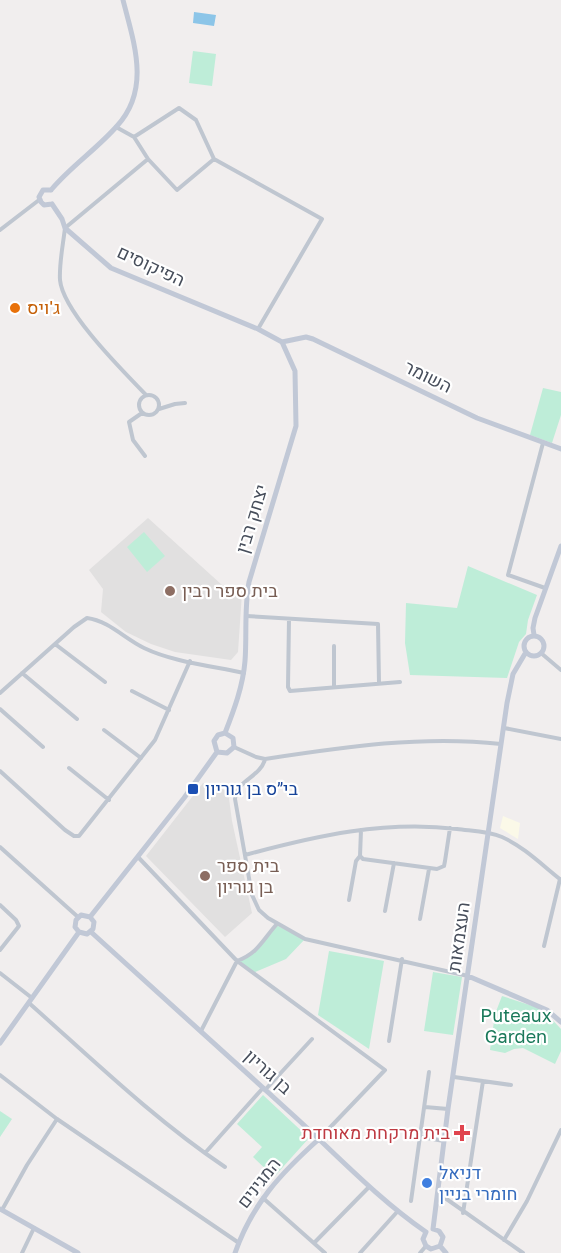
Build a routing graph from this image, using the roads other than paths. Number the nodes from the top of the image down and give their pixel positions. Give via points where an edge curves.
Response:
1 (123, 0) edge
2 (116, 127) junction
3 (134, 137) junction
4 (148, 159) junction
5 (214, 159) junction
6 (54, 197) junction
7 (39, 200) junction
8 (65, 228) junction
9 (0, 230) edge
10 (258, 329) junction
11 (282, 342) junction
12 (146, 395) junction
13 (185, 403) dead end
14 (159, 409) junction
15 (142, 413) junction
16 (543, 443) junction
17 (561, 449) edge
18 (145, 456) dead end
19 (561, 546) edge
20 (545, 588) junction
21 (245, 616) junction
22 (289, 619) junction
23 (534, 635) junction
24 (54, 644) junction
25 (334, 646) dead end
26 (526, 652) junction
27 (541, 653) junction
28 (190, 661) junction
29 (561, 670) edge
30 (22, 673) junction
31 (244, 674) junction
32 (105, 682) dead end
33 (379, 682) junction
34 (400, 682) dead end
35 (334, 687) junction
36 (132, 691) dead end
37 (0, 693) edge
38 (0, 709) edge
39 (169, 710) junction
40 (77, 719) dead end
41 (504, 728) junction
42 (104, 730) dead end
43 (225, 733) junction
44 (561, 739) edge
45 (501, 744) junction
46 (43, 747) dead end
47 (234, 747) junction
48 (218, 752) junction
49 (141, 758) junction
50 (265, 759) junction
51 (69, 768) dead end
52 (0, 771) edge
53 (109, 800) junction
54 (450, 828) junction
55 (360, 830) junction
56 (489, 832) junction
57 (0, 847) edge
58 (245, 855) junction
59 (360, 856) junction
60 (138, 857) junction
61 (394, 863) junction
62 (429, 869) junction
63 (561, 880) edge
64 (349, 900) dead end
65 (0, 905) edge
66 (385, 911) dead end
67 (90, 916) junction
68 (78, 917) junction
69 (420, 919) dead end
70 (276, 925) junction
71 (79, 932) junction
72 (91, 932) junction
73 (544, 946) dead end
74 (0, 950) edge
75 (402, 959) junction
76 (237, 961) junction
77 (0, 973) edge
78 (468, 975) junction
79 (30, 1001) junction
80 (561, 1022) edge
81 (201, 1032) junction
82 (312, 1039) dead end
83 (389, 1041) dead end
84 (0, 1044) edge
85 (429, 1072) dead end
86 (0, 1075) edge
87 (453, 1077) junction
88 (483, 1081) junction
89 (512, 1084) dead end
90 (264, 1089) junction
91 (425, 1107) junction
92 (448, 1110) junction
93 (57, 1119) junction
94 (561, 1130) edge
95 (421, 1137) junction
96 (319, 1139) junction
97 (444, 1141) junction
98 (205, 1153) junction
99 (225, 1167) dead end
100 (369, 1187) junction
101 (436, 1192) junction
102 (262, 1197) junction
103 (411, 1201) dead end
104 (1, 1209) edge
105 (398, 1212) junction
106 (463, 1213) junction
107 (34, 1227) junction
108 (433, 1229) junction
109 (426, 1232) junction
110 (504, 1240) junction
111 (238, 1243) junction
112 (314, 1243) junction
113 (426, 1246) junction
114 (440, 1246) junction
115 (22, 1253) edge
116 (77, 1253) edge
117 (235, 1253) edge
118 (325, 1253) edge
119 (360, 1253) edge
120 (420, 1253) edge
121 (446, 1253) edge
122 (523, 1253) edge

1 - 2 street via 135,47 137,87 128,112
2 - 3 street
2 - 6 street via 66,172
3 - 4 street
3 - 5 street via 179,108 196,120
4 - 5 street via 177,190
4 - 8 street
5 - 10 street via 322,219
6 - 7 street via 44,205
6 - 7 street via 43,190
6 - 8 street, הפיקוסים
7 - 9 street
8 - 10 street, הפיקוסים via 111,268
8 - 12 street via 60,281 72,309
10 - 11 street
11 - 16 street, השומר via 313,339 477,418
11 - 21 street, יצחק רבין via 295,371 296,426 249,582
12 - 14 street via 155,397
12 - 15 street via 138,405
13 - 14 street
14 - 15 street via 151,416
15 - 18 street via 129,422 133,440
16 - 17 street, השומר
16 - 20 street via 508,575
19 - 20 street
20 - 23 street via 533,624
21 - 22 street
21 - 31 street, יצחק רבין
22 - 33 street via 378,624
22 - 35 street via 290,691
23 - 26 street via 525,640
23 - 27 street via 544,642
24 - 28 street via 87,618 104,623 143,648
24 - 30 street
24 - 32 street
25 - 35 street
26 - 27 street via 535,656
26 - 41 street, העצמאות via 512,681
27 - 29 street
28 - 31 street
28 - 39 street
30 - 37 street
30 - 40 street
31 - 43 street, יצחק רבין
33 - 34 street
33 - 35 street
36 - 39 street
38 - 46 street
39 - 49 street via 155,740
41 - 44 street
41 - 45 street, העצמאות
42 - 49 street
43 - 47 street via 233,738
43 - 48 street via 214,741
45 - 50 street via 465,740 384,743
45 - 56 street, העצמאות
47 - 48 street via 227,753
47 - 50 street
48 - 60 street
49 - 53 street
50 - 58 street via 235,794
51 - 53 street
52 - 53 street via 74,836 84,832
54 - 55 street via 422,825
54 - 56 street
54 - 62 street via 444,866
55 - 58 street
55 - 59 street
56 - 63 street via 522,849
56 - 78 street, העצמאות
57 - 68 street
58 - 70 street via 254,903
59 - 61 street
59 - 64 street
60 - 67 street
60 - 76 street
61 - 62 street
61 - 66 street
62 - 69 street
63 - 73 street
65 - 74 street via 19,926
67 - 68 street
67 - 72 street via 94,922
68 - 71 street via 75,927
70 - 75 street via 305,939
70 - 76 street via 257,950
71 - 72 street
71 - 79 street
72 - 81 street, בן גוריון
75 - 78 street
75 - 83 street
76 - 81 street
76 - 96 street via 385,1070
77 - 79 street
78 - 80 street via 547,1010
78 - 87 street, העצמאות
79 - 84 street
79 - 98 street via 116,1080
81 - 90 street, בן גוריון
82 - 90 street
85 - 91 street
86 - 93 street
87 - 88 street
87 - 92 street, העצמאות
88 - 89 street
88 - 106 street
90 - 96 street, בן גוריון
90 - 98 street
91 - 92 street
91 - 95 street
92 - 97 street, העצמאות
93 - 104 street
93 - 111 street
94 - 110 street
95 - 97 street
95 - 103 street
96 - 100 street, בן גוריון
96 - 102 street, המגינים
97 - 101 street, העצמאות
98 - 99 street
100 - 105 street, בן גוריון
100 - 112 street
101 - 106 street
101 - 108 street, העצמאות
102 - 111 street, המגינים
102 - 112 street
104 - 107 street
105 - 109 street, בן גוריון
105 - 119 street
106 - 110 street
107 - 115 street
107 - 116 street
108 - 109 street
108 - 114 street via 441,1234
109 - 113 street
110 - 122 street
111 - 117 street, המגינים
112 - 118 street
113 - 114 street
113 - 120 street
114 - 121 street

